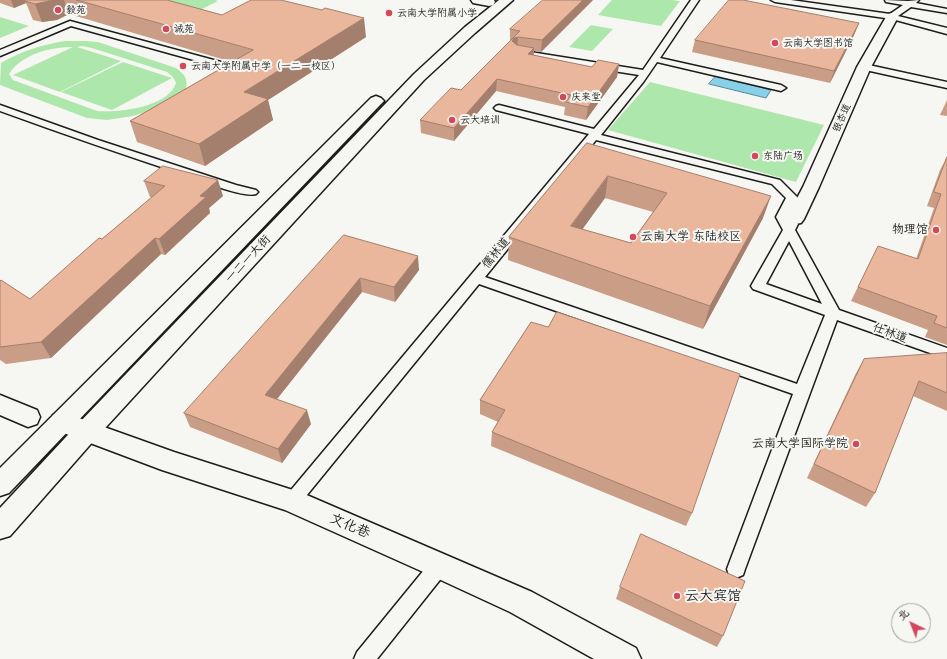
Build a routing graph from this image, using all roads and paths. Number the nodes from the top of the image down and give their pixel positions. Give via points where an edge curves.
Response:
1 (695, 0) edge
2 (775, 0) edge
3 (889, 0) edge
4 (491, 1) edge
5 (809, 2) edge
6 (912, 2) edge
7 (947, 11) edge
8 (892, 17) junction
9 (947, 31) edge
10 (0, 53) edge
11 (517, 53) edge
12 (654, 59) junction
13 (864, 67) junction
14 (240, 70) edge
15 (645, 73) junction
16 (947, 85) edge
17 (781, 88) dead end
18 (0, 108) edge
19 (499, 108) dead end
20 (595, 134) junction
21 (252, 192) dead end
22 (792, 224) junction
23 (475, 278) junction
24 (833, 312) junction
25 (947, 354) edge
26 (802, 391) junction
27 (0, 404) edge
28 (28, 418) dead end
29 (62, 422) junction
30 (87, 431) junction
31 (0, 485) edge
32 (292, 501) junction
33 (0, 527) edge
34 (440, 565) junction
35 (736, 570) dead end
36 (364, 659) edge
37 (625, 659) edge

1 - 12 lane, 儒林道
2 - 5 lane
3 - 6 lane
4 - 29 main road, 一二一大街 via 393,84
4 - 30 main road, 一二一大街 via 470,30 419,76
5 - 8 lane
6 - 7 lane
6 - 8 lane
8 - 9 lane
8 - 13 street, 银杏道
10 - 14 lane via 70,23
11 - 15 lane
12 - 15 lane, 儒林道
12 - 17 lane
13 - 16 lane
13 - 22 street, 银杏道
15 - 20 lane, 儒林道
18 - 21 lane via 94,142
19 - 20 lane
20 - 22 lane via 776,182 792,198 782,217
20 - 23 lane, 儒林道
22 - 24 lane
22 - 24 lane, 仕林道 via 758,286
23 - 26 lane
23 - 32 lane, 儒林道
24 - 25 lane, 仕林道
24 - 26 lane
26 - 35 lane
27 - 28 main road
29 - 30 main road, 文化巷
29 - 31 main road, 一二一大街
30 - 32 main road, 文化巷
30 - 33 main road, 一二一大街
32 - 34 main road, 文化巷
34 - 36 lane
34 - 37 main road, 文化巷 via 521,602

